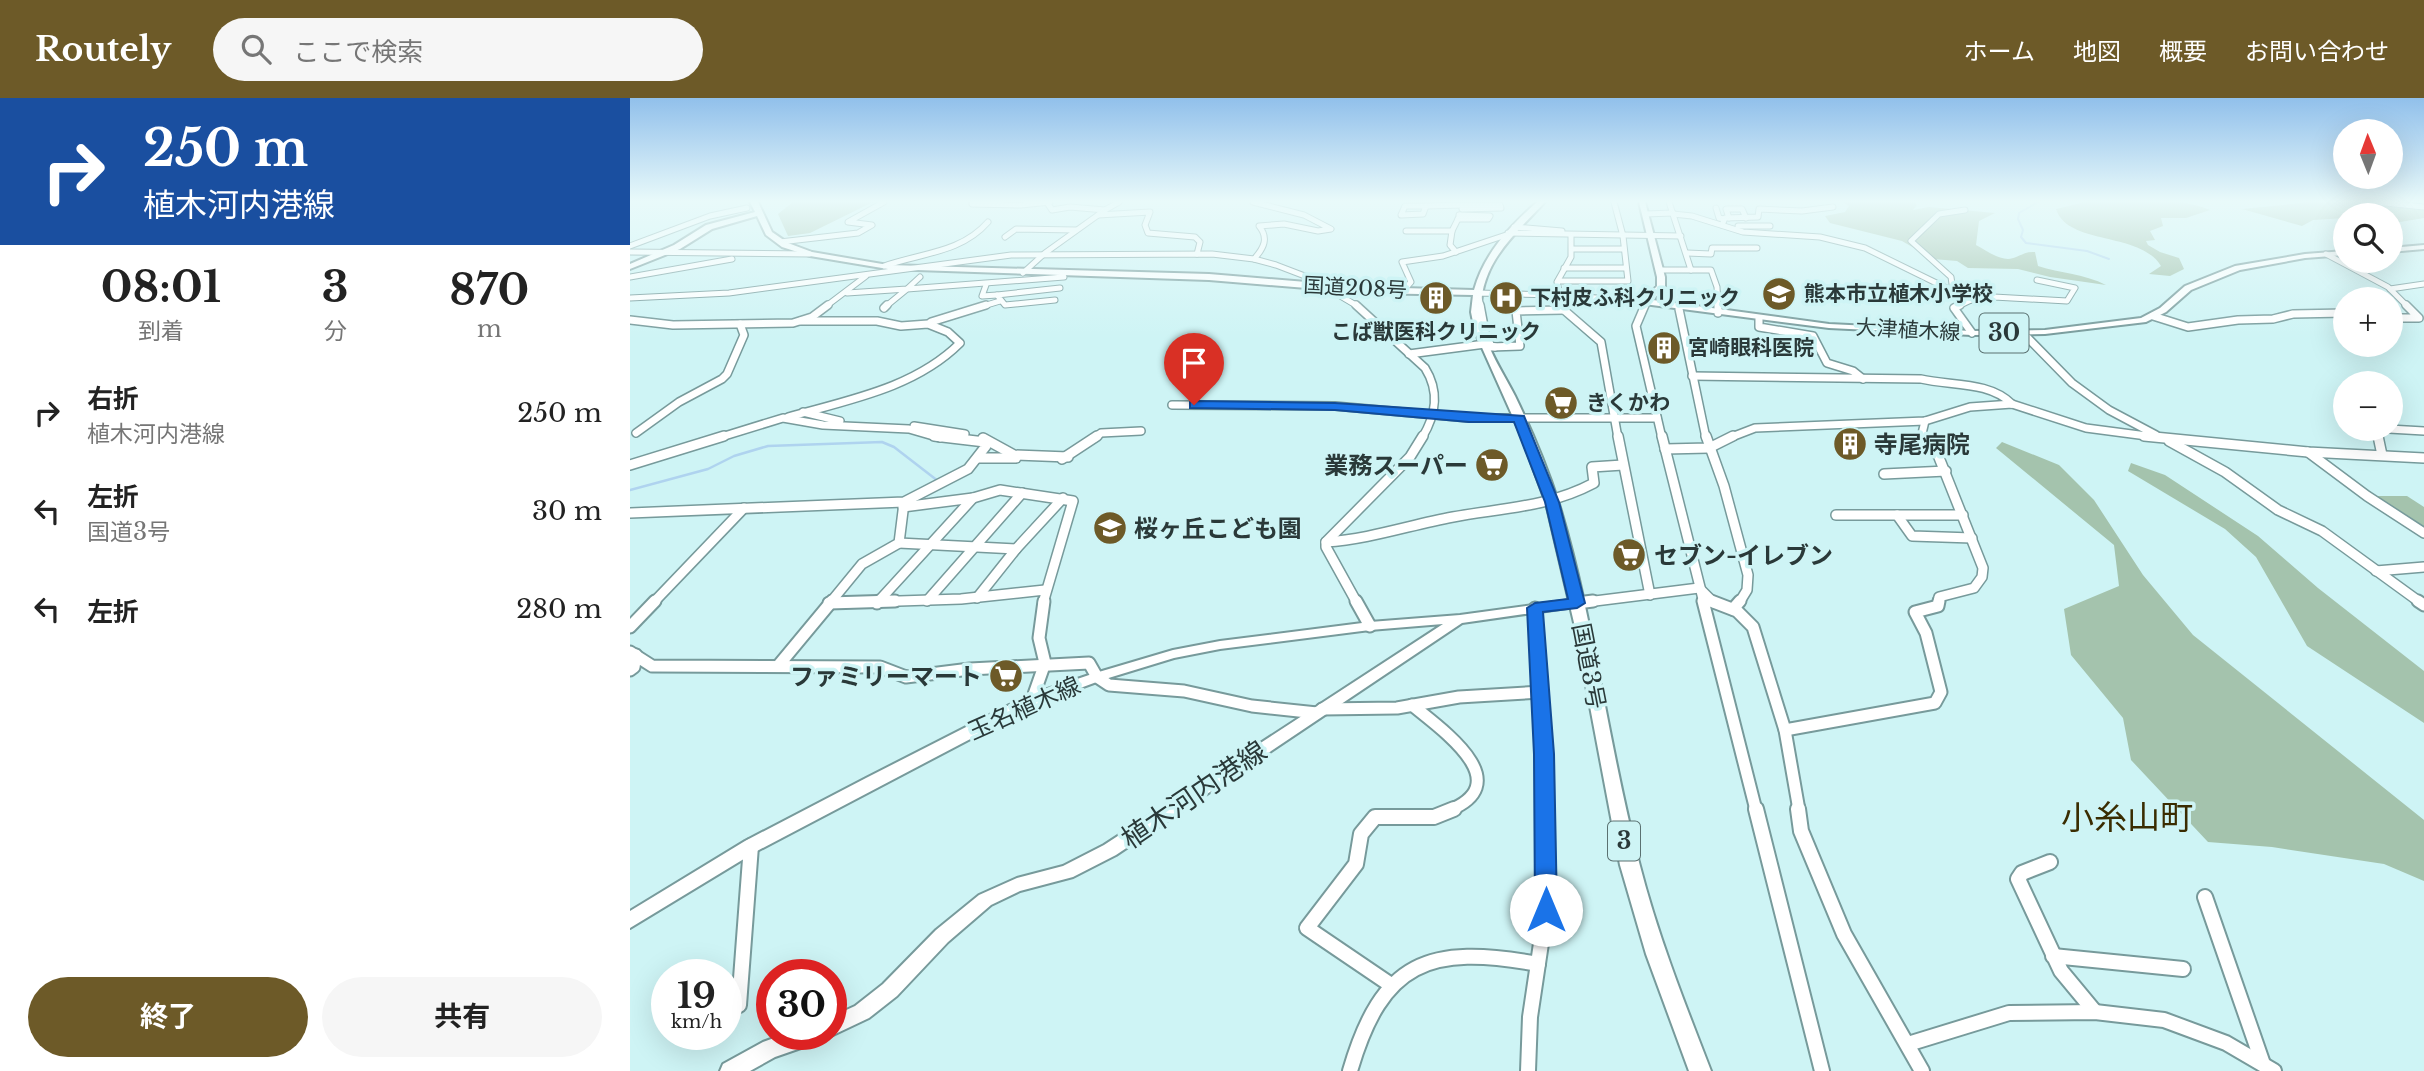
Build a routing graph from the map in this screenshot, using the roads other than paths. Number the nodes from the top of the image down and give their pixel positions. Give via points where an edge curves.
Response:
1 (674, 247) edge
2 (794, 247) edge
3 (949, 247) edge
4 (1052, 247) edge
5 (1140, 247) edge
6 (1199, 247) edge
7 (1262, 247) edge
8 (1452, 247) edge
9 (1468, 247) edge
10 (1497, 247) edge
11 (1654, 247) edge
12 (1685, 247) edge
13 (1863, 247) edge
14 (1916, 247) edge
15 (1757, 248) dead end
16 (1573, 249) joint
17 (1623, 249) joint
18 (630, 252) edge
19 (1456, 252) junction
20 (664, 253) junction
21 (1137, 253) junction
22 (1687, 253) junction
23 (767, 254) junction
24 (810, 254) junction
25 (1043, 254) junction
26 (1197, 254) junction
27 (2326, 254) junction
28 (2333, 254) edge
29 (1254, 259) junction
30 (884, 266) junction
31 (630, 267) edge
32 (1564, 268) junction
33 (1626, 268) junction
34 (912, 270) junction
35 (1660, 270) junction
36 (1691, 270) junction
37 (900, 272) junction
38 (1023, 273) junction
39 (1066, 275) junction
40 (867, 276) junction
41 (630, 277) edge
42 (920, 277) dead end
43 (1558, 281) junction
44 (1604, 281) junction
45 (986, 285) junction
46 (2424, 285) edge
47 (2386, 287) edge
48 (2403, 287) edge
49 (1060, 288) junction
50 (1327, 288) junction
51 (906, 289) junction
52 (1403, 291) junction
53 (1953, 291) junction
54 (877, 292) junction
55 (847, 293) junction
56 (1453, 293) junction
57 (1478, 293) junction
58 (1559, 295) junction
59 (630, 298) edge
60 (999, 298) junction
61 (2047, 299) junction
62 (1603, 300) junction
63 (1971, 300) junction
64 (2403, 302) edge
65 (1647, 303) junction
66 (884, 308) dead end
67 (1679, 309) junction
68 (1564, 310) junction
69 (1718, 313) junction
70 (2333, 313) edge
71 (1476, 314) junction
72 (2153, 316) junction
73 (2403, 318) edge
74 (1759, 319) junction
75 (630, 320) edge
76 (801, 321) junction
77 (930, 322) junction
78 (740, 324) junction
79 (1972, 333) junction
80 (2023, 333) junction
81 (1489, 346) junction
82 (1409, 354) junction
83 (1692, 376) junction
84 (1863, 379) junction
85 (2012, 404) junction
86 (1172, 405) dead end
87 (803, 412) junction
88 (1433, 415) junction
89 (788, 418) junction
90 (1519, 418) junction
91 (1657, 418) junction
92 (1615, 419) junction
93 (1925, 421) junction
94 (2403, 430) edge
95 (1141, 431) dead end
96 (2424, 431) edge
97 (636, 433) dead end
98 (2161, 438) junction
99 (2379, 441) edge
100 (1709, 448) junction
101 (1665, 449) junction
102 (2308, 452) junction
103 (642, 455) dead end
104 (2382, 455) junction
105 (1068, 457) junction
106 (978, 458) junction
107 (2424, 458) edge
108 (631, 465) edge
109 (1623, 465) junction
110 (1945, 471) junction
111 (1884, 474) dead end
112 (1022, 493) junction
113 (973, 498) junction
114 (1063, 498) junction
115 (1552, 502) junction
116 (904, 505) junction
117 (744, 508) junction
118 (630, 513) edge
119 (1836, 515) dead end
120 (1897, 515) junction
121 (1964, 515) junction
122 (2424, 533) edge
123 (1972, 538) junction
124 (1326, 542) junction
125 (899, 543) junction
126 (927, 545) junction
127 (973, 547) junction
128 (1016, 549) junction
129 (2424, 567) edge
130 (2376, 571) junction
131 (1699, 588) junction
132 (1045, 590) junction
133 (1650, 596) junction
134 (977, 598) junction
135 (927, 601) junction
136 (830, 603) junction
137 (877, 603) junction
138 (1577, 603) junction
139 (2424, 605) edge
140 (1535, 608) junction
141 (1733, 609) junction
142 (1460, 619) junction
143 (630, 626) edge
144 (1370, 626) junction
145 (633, 653) edge
146 (1045, 663) junction
147 (778, 666) junction
148 (630, 670) edge
149 (1097, 677) junction
150 (1541, 692) junction
151 (1032, 700) junction
152 (1412, 705) junction
153 (1320, 711) junction
154 (1785, 730) junction
155 (751, 846) junction
156 (2050, 862) dead end
157 (2205, 897) dead end
158 (630, 920) edge
159 (2053, 956) junction
160 (1538, 964) junction
161 (742, 965) edge
162 (2183, 969) dead end
163 (1391, 985) junction
164 (2095, 1012) junction
165 (847, 1019) edge
166 (1908, 1044) junction
167 (768, 1050) edge
168 (2269, 1068) edge
169 (730, 1071) edge
170 (1350, 1071) edge
171 (1528, 1071) edge
172 (1700, 1071) edge
173 (1822, 1071) edge
174 (1922, 1071) edge

1 - 20 highway
2 - 24 highway, 国道208号
3 - 30 street
4 - 25 street
5 - 21 street
6 - 26 street
7 - 29 street
8 - 19 street
9 - 19 street
10 - 57 highway, 国道3号 / 3
11 - 35 main road
12 - 22 street
13 - 53 street
14 - 53 street via 1951,277
15 - 22 street
16 - 17 street
16 - 32 street
17 - 33 street
18 - 20 street
19 - 52 street via 1402,262 1411,282
20 - 23 street
20 - 31 highway
21 - 25 street
21 - 26 street
22 - 36 street
23 - 24 street
23 - 41 street
24 - 30 highway, 国道208号
25 - 34 street via 976,258
25 - 38 street
26 - 29 street
27 - 28 main road, 大津植木線 / 30
27 - 47 street
27 - 72 main road, 大津植木線 / 30 via 2258,264 2216,276 2188,288
29 - 50 street
30 - 34 highway, 国道208号
32 - 33 street
32 - 43 street
33 - 44 street via 1628,281
34 - 37 street
34 - 38 highway, 国道208号
35 - 36 street
35 - 65 main road via 1661,286
36 - 69 street via 1711,270
37 - 40 street
37 - 54 street
38 - 39 highway, 国道208号
39 - 45 street
39 - 49 street
39 - 50 highway, 国道208号 via 1209,277
40 - 55 street
40 - 59 street via 720,294
42 - 51 street
43 - 44 street
43 - 58 street
44 - 62 street
45 - 51 street
45 - 60 street via 982,296
46 - 48 street
49 - 60 street
49 - 60 street via 1054,303 1005,305
50 - 52 highway, 国道208号
50 - 82 street via 1359,307
51 - 54 street
51 - 66 street
52 - 56 highway, 国道208号
53 - 63 street
54 - 55 street
55 - 76 street
56 - 57 highway, 国道208号
56 - 71 highway via 1469,300
57 - 58 street
57 - 71 highway, 国道3号 / 3
57 - 81 street
58 - 62 street
58 - 68 street
60 - 77 street
61 - 61 street via 2068,300 2074,287 2036,279
61 - 63 street
62 - 65 street
63 - 79 street via 1954,308
64 - 73 street via 2419,318
65 - 67 main road, 大津植木線 / 30
65 - 91 street via 1636,326
67 - 69 main road, 大津植木線 / 30
67 - 83 street
68 - 81 street via 1516,311 1520,346
68 - 92 street via 1601,342
69 - 74 main road, 大津植木線 / 30
70 - 72 street via 2188,327
71 - 81 highway, 国道3号 / 3
72 - 80 main road, 大津植木線 / 30
74 - 79 main road, 大津植木線 / 30
74 - 84 street via 1759,327 1813,336 1827,363
75 - 78 street
76 - 77 street via 877,321 904,327
76 - 78 street
77 - 87 street via 960,343 942,362 899,385
78 - 97 street via 744,335 727,374
79 - 80 main road, 大津植木線 / 30
80 - 98 street via 2073,383
81 - 82 street
81 - 90 highway, 国道3号 / 3
82 - 88 street via 1432,379
83 - 84 street
83 - 100 street
84 - 85 street via 1971,384 1996,392
85 - 93 street via 1970,407
85 - 98 street via 2099,430
86 - 88 street via 1335,407
87 - 89 street
87 - 105 street via 839,421 960,433 988,439 995,449 1016,455
88 - 90 street
88 - 124 street via 1410,457
89 - 106 street via 823,425 909,429 940,438 985,442
89 - 108 street
90 - 92 street
90 - 115 highway, 国道3号 / 3
91 - 92 street
91 - 101 street
92 - 109 street
93 - 100 street via 1755,428
93 - 110 street via 1920,441 1938,455
94 - 96 street
95 - 105 street via 1101,433
98 - 102 street
98 - 130 street via 2225,472 2278,510 2322,531
99 - 104 street
100 - 101 street
100 - 141 street via 1724,486 1750,587
101 - 131 street
102 - 104 street
102 - 122 street
103 - 108 street
104 - 107 street
105 - 106 street
106 - 116 street via 968,469
109 - 115 street via 1591,467 1594,483
109 - 133 street
110 - 111 street
110 - 121 street
112 - 113 street via 990,491
112 - 114 street
112 - 127 street
113 - 116 street
113 - 126 street
114 - 128 street
114 - 132 street via 1073,501 1073,507
115 - 124 street
115 - 138 highway, 国道3号 / 3
116 - 117 street
116 - 125 street
117 - 118 street
117 - 143 street
119 - 120 street
120 - 121 street
120 - 123 street via 1912,536
121 - 123 street
123 - 154 street via 1983,568 1978,584 1965,594 1938,597 1938,606 1916,612 1926,633 1939,700
124 - 144 street
125 - 126 street
125 - 136 street via 863,561
126 - 127 street
126 - 137 street
127 - 128 street
127 - 135 street
128 - 134 street
129 - 130 street
130 - 139 street
131 - 133 street
131 - 141 street via 1712,602
131 - 173 street
132 - 134 street
132 - 146 street via 1039,638
133 - 138 street
134 - 135 street
135 - 137 street
136 - 137 street
136 - 147 street
138 - 140 main road, 植木河内港線
138 - 172 highway, 国道3号 / 3 via 1623,838 1658,964
140 - 142 main road, 植木河内港線
140 - 150 street
141 - 154 street via 1754,627
142 - 144 main road, 玉名植木線
142 - 153 main road, 植木河内港線
144 - 149 main road, 玉名植木線 via 1220,645
145 - 147 street via 652,666
145 - 148 street
146 - 147 street via 906,677 880,667
146 - 149 street via 1089,663
146 - 151 street
149 - 151 main road, 玉名植木線
149 - 153 street via 1109,685
150 - 152 street
150 - 160 street via 1547,833 1546,910
151 - 155 main road, 玉名植木線
152 - 153 street
152 - 163 street via 1450,736 1471,761 1479,779 1476,790 1463,804 1434,817 1375,817 1361,834 1356,864 1307,928
153 - 165 main road, 植木河内港線 via 1111,850 1067,872 1017,885 985,900 890,990
154 - 166 street via 1801,831 1816,871 1844,933
155 - 158 main road, 玉名植木線
155 - 161 street
156 - 159 street via 2018,879
157 - 168 street
159 - 162 street
159 - 164 street
160 - 163 street via 1454,956 1429,960
160 - 171 street
163 - 170 street via 1363,1025
164 - 166 street via 2009,1013
164 - 168 street via 2164,1020 2226,1043
166 - 174 street
167 - 169 main road

